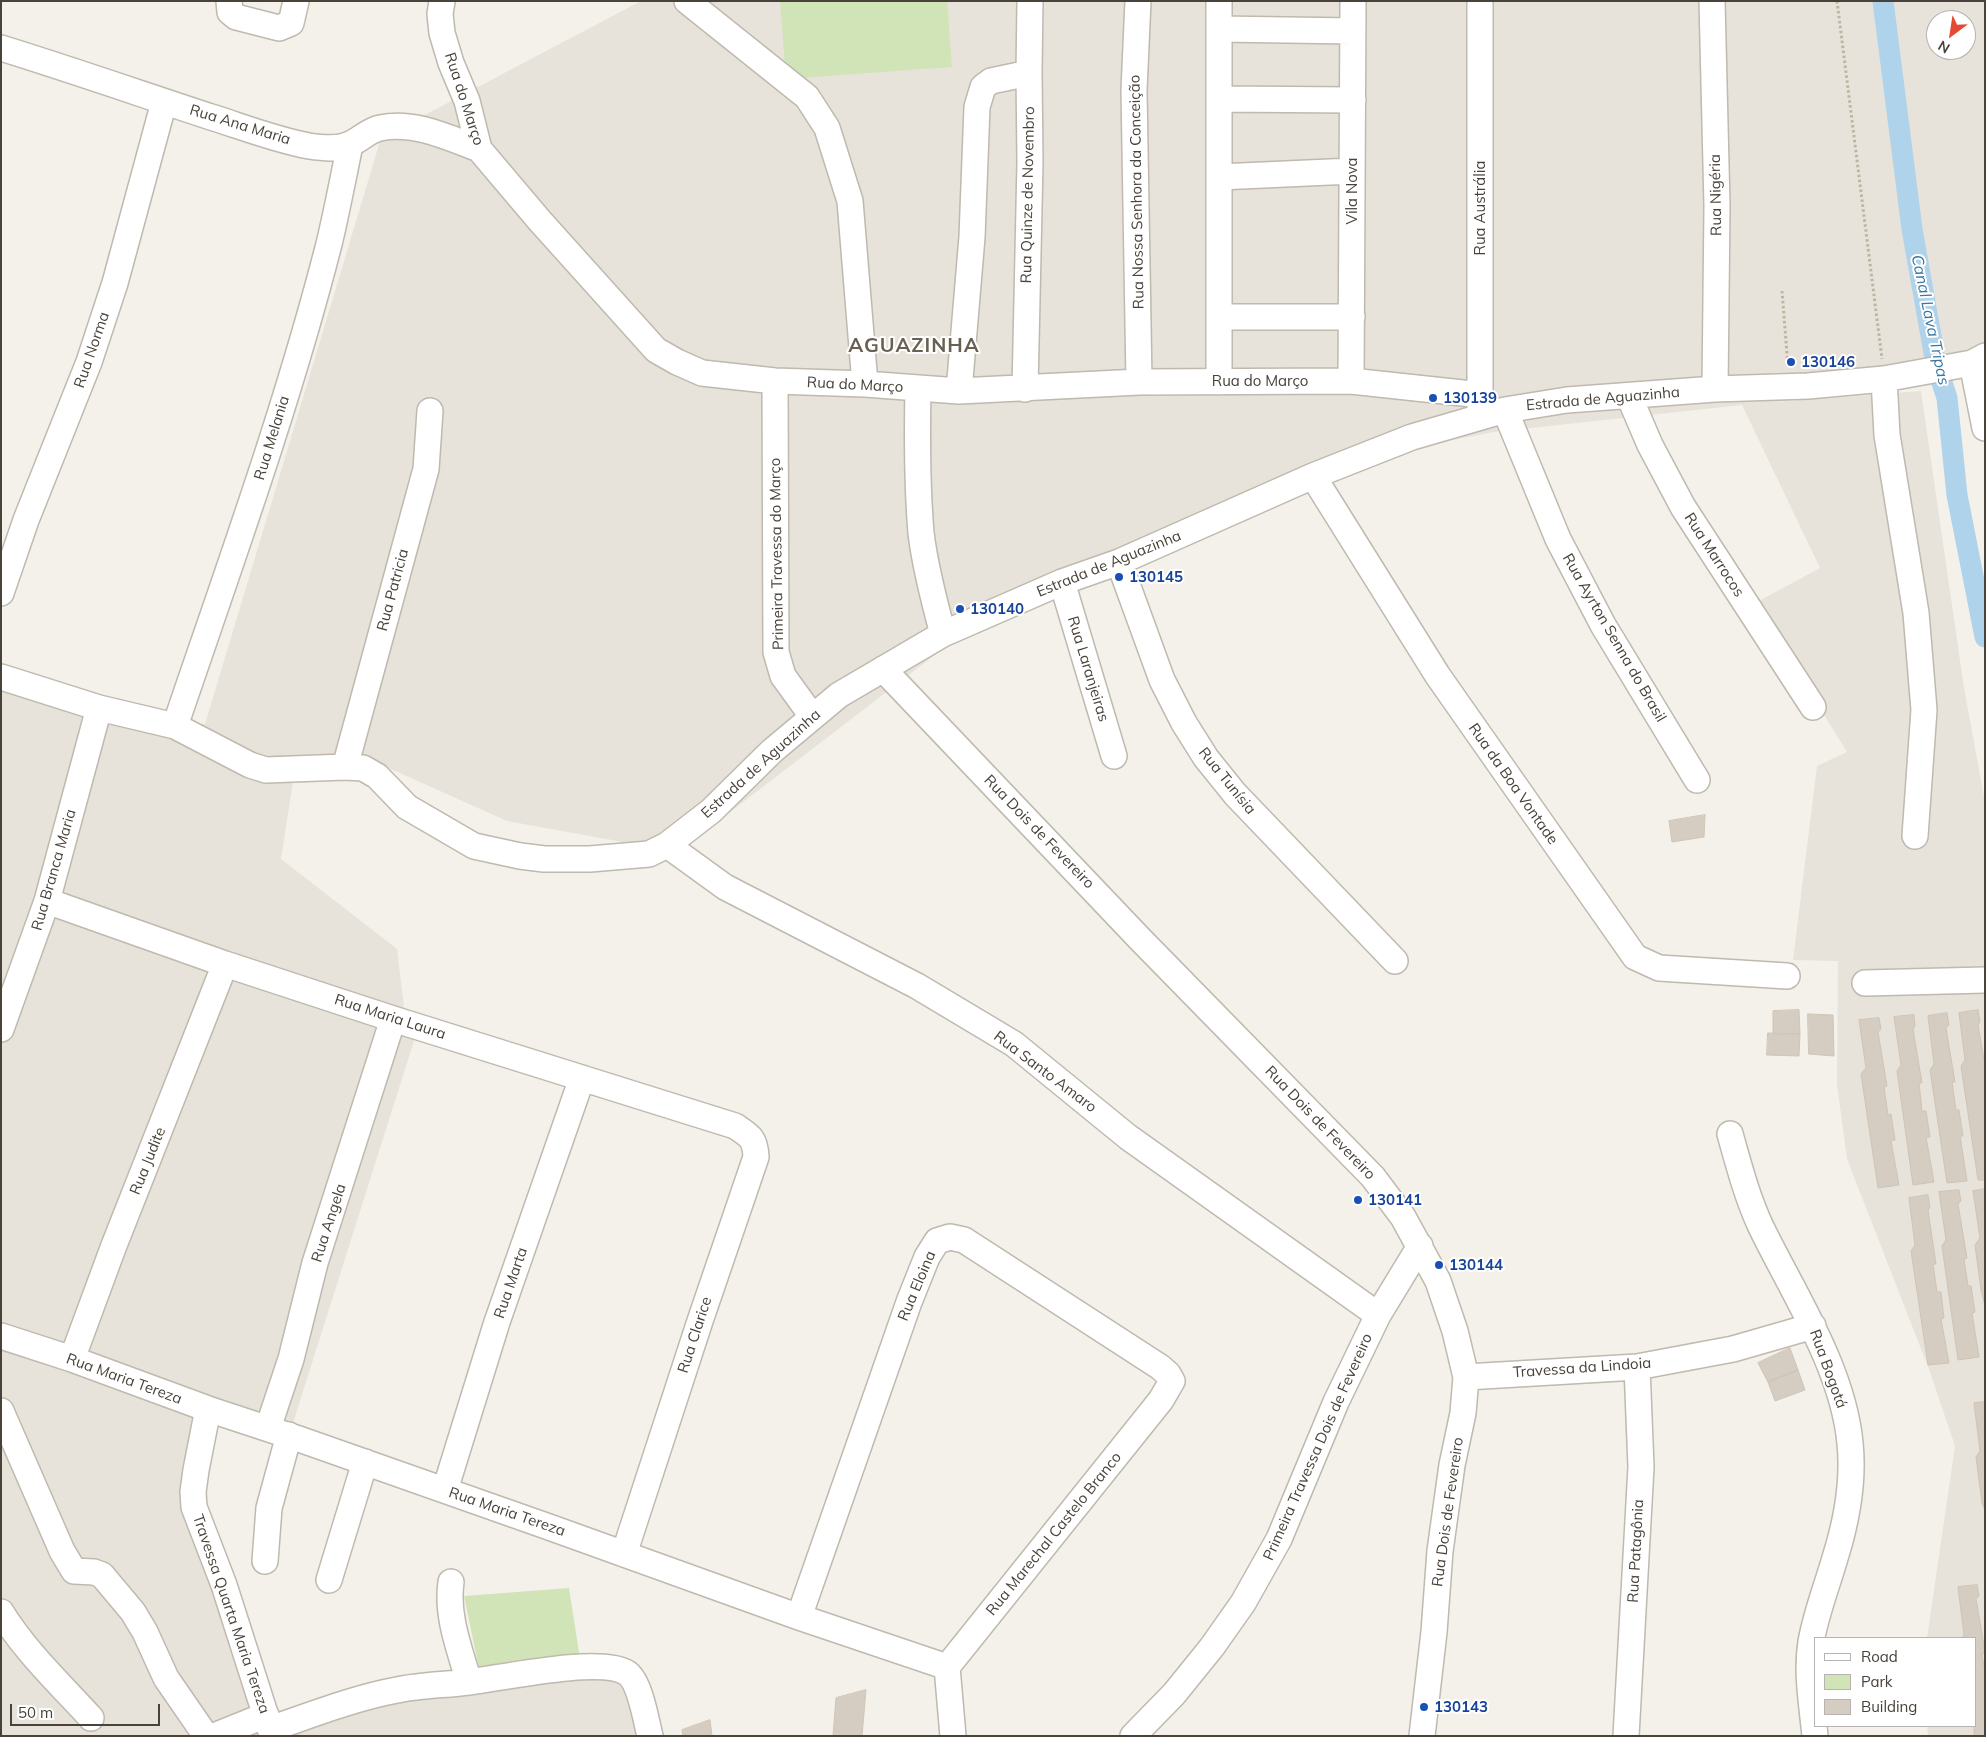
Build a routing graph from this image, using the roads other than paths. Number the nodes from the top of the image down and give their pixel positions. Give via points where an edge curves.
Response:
1 (229, 1) edge
2 (296, 1) edge
3 (442, 1) edge
4 (686, 1) edge
5 (1030, 1) edge
6 (1138, 1) edge
7 (1219, 1) edge
8 (1353, 1) edge
9 (1480, 1) edge
10 (1712, 1) edge
11 (1219, 29) junction
12 (1353, 31) junction
13 (1, 48) edge
14 (1029, 73) junction
15 (1219, 99) junction
16 (1353, 100) junction
17 (164, 102) junction
18 (350, 144) junction
19 (479, 149) junction
20 (1352, 171) junction
21 (1219, 177) junction
22 (1219, 317) junction
23 (1352, 317) junction
24 (1979, 359) edge
25 (1892, 378) junction
26 (1352, 381) junction
27 (776, 382) junction
28 (1139, 382) junction
29 (1219, 382) junction
30 (866, 384) junction
31 (918, 388) junction
32 (1025, 389) junction
33 (1715, 389) junction
34 (959, 391) junction
35 (1629, 396) junction
36 (1480, 405) junction
37 (1505, 410) junction
38 (430, 411) dead end
39 (1985, 428) edge
40 (1313, 476) junction
41 (1120, 562) junction
42 (1062, 582) junction
43 (1, 593) edge
44 (943, 634) junction
45 (883, 668) junction
46 (1, 677) edge
47 (1813, 707) dead end
48 (99, 708) junction
49 (812, 716) junction
50 (175, 726) junction
51 (1114, 756) dead end
52 (345, 767) junction
53 (1697, 780) dead end
54 (1915, 836) dead end
55 (667, 845) junction
56 (47, 901) junction
57 (1395, 961) dead end
58 (225, 964) junction
59 (1787, 976) dead end
60 (1985, 980) edge
61 (1865, 983) dead end
62 (393, 1019) junction
63 (1, 1029) edge
64 (582, 1078) junction
65 (734, 1126) joint
66 (1730, 1134) dead end
67 (1420, 1246) junction
68 (1378, 1315) junction
69 (1813, 1326) junction
70 (1, 1336) edge
71 (72, 1359) junction
72 (1637, 1366) junction
73 (1466, 1377) junction
74 (1161, 1400) joint
75 (208, 1410) junction
76 (1, 1411) edge
77 (278, 1432) junction
78 (365, 1462) junction
79 (445, 1490) junction
80 (624, 1554) junction
81 (265, 1560) dead end
82 (329, 1580) dead end
83 (451, 1582) dead end
84 (1, 1612) edge
85 (799, 1617) junction
86 (947, 1667) junction
87 (469, 1682) junction
88 (91, 1718) dead end
89 (268, 1722) junction
90 (1814, 1726) edge
91 (1421, 1735) edge
92 (206, 1736) edge
93 (214, 1736) edge
94 (650, 1736) edge
95 (953, 1736) edge
96 (1133, 1736) edge
97 (1626, 1736) edge

1 - 2 street via 230,12 236,17 279,28 291,23
3 - 19 street, Rua do Março via 442,33
4 - 30 street via 807,98 828,128 850,201
5 - 14 street, Rua Quinze de Novembro
6 - 28 street, Rua Nossa Senhora da Conceição via 1134,90
7 - 11 street
8 - 12 street, Vila Nova
9 - 36 street, Rua Austrália
10 - 33 street, Rua Nigéria via 1717,206
11 - 12 street
11 - 15 street
12 - 16 street, Vila Nova
13 - 17 street, Rua Ana Maria
14 - 32 street, Rua Quinze de Novembro
14 - 34 street via 991,81 984,87 977,107 972,237
15 - 16 street
15 - 21 street
16 - 20 street, Vila Nova
17 - 18 street, Rua Ana Maria via 309,146 335,148
17 - 43 street, Rua Norma via 107,309
18 - 19 street, Rua Ana Maria via 379,128 403,126 422,128
18 - 50 street, Rua Melania via 329,243 304,332 258,484
19 - 27 street, Rua do Março via 656,350 702,373
20 - 21 street
20 - 23 street, Vila Nova
21 - 22 street
22 - 23 street
22 - 29 street
23 - 26 street, Vila Nova
24 - 25 street, Estrada de Aguazinha
24 - 39 street
25 - 33 street, Estrada de Aguazinha
25 - 54 street via 1887,435 1916,613 1924,710
26 - 29 street, Rua do Março
26 - 36 street, Rua do Março
27 - 30 street, Rua do Março
27 - 49 street, Primeira Travessa do Março via 776,652 783,676
28 - 29 street, Rua do Março
28 - 32 street, Rua do Março
30 - 31 street, Rua do Março
31 - 34 street, Rua do Março
31 - 44 street via 917,462 921,535
32 - 34 street, Rua do Março
33 - 35 street, Estrada de Aguazinha
35 - 37 street, Estrada de Aguazinha via 1567,400
35 - 47 street, Rua Marrocos via 1650,445 1683,507
36 - 37 street, Estrada de Aguazinha
36 - 40 street, Estrada de Aguazinha via 1412,437
37 - 53 street, Rua Ayrton Senna do Brasil via 1558,539 1603,625
38 - 52 street, Rua Patricia via 426,469
40 - 41 street, Estrada de Aguazinha
40 - 59 street, Rua da Boa Vontade via 1438,676 1635,957 1659,968
41 - 42 street, Estrada de Aguazinha
41 - 57 street, Rua Tunísia via 1162,680 1206,758 1235,794
42 - 44 street, Estrada de Aguazinha
42 - 51 street, Rua Laranjeiras
44 - 45 street, Estrada de Aguazinha
45 - 49 street, Estrada de Aguazinha
45 - 67 street, Rua Dois de Fevereiro via 1140,939 1373,1176 1404,1217
46 - 48 street, Estrada de Aguazinha
48 - 50 street, Estrada de Aguazinha
48 - 56 street, Rua Branca Maria
49 - 55 street, Estrada de Aguazinha via 711,811
50 - 52 street, Estrada de Aguazinha via 266,770
52 - 55 street, Estrada de Aguazinha via 363,768 377,776 407,807 474,846 544,859 590,859 648,854
55 - 68 street, Rua Santo Amaro via 725,887 917,986 1014,1044 1128,1137
56 - 58 street, Rua Maria Laura
56 - 63 street, Rua Branca Maria
58 - 62 street, Rua Maria Laura
58 - 71 street, Rua Judite
60 - 61 street
62 - 64 street, Rua Maria Laura
62 - 77 street, Rua Angela via 315,1264 290,1359
64 - 65 street, Rua Maria Laura
64 - 79 street, Rua Marta via 494,1331
65 - 80 street, Rua Clarice via 750,1136 755,1144 756,1157
66 - 69 street, Rua Bogotá via 1748,1196 1761,1227
67 - 68 street, Primeira Travessa Dois de Fevereiro
67 - 73 street, Rua Dois de Fevereiro via 1447,1305
68 - 96 street, Primeira Travessa Dois de Fevereiro via 1336,1402 1279,1539 1243,1603 1179,1687
69 - 72 street, Travessa da Lindoia via 1733,1349
69 - 90 street, Rua Bogotá via 1840,1395 1850,1441 1852,1477 1846,1515 1811,1643 1810,1686
70 - 71 street, Rua Maria Tereza
71 - 75 street, Rua Maria Tereza
72 - 73 street, Travessa da Lindoia
72 - 97 street, Rua Patagônia via 1640,1467
73 - 91 street, Rua Dois de Fevereiro via 1440,1551
74 - 85 street, Rua Eloina via 1172,1381 1160,1367 964,1240 950,1237 938,1241 927,1257 909,1302
74 - 86 street, Rua Marechal Castelo Branco
75 - 77 street, Rua Maria Tereza
75 - 89 street, Travessa Quarta Maria Tereza via 196,1470 194,1507 224,1585
76 - 92 street via 70,1567 80,1573 102,1575 133,1612 166,1678
77 - 78 street, Rua Maria Tereza
77 - 81 street, Rua Angela
78 - 79 street, Rua Maria Tereza
78 - 82 street
79 - 80 street, Rua Maria Tereza
80 - 85 street, Rua Maria Tereza
83 - 87 street via 451,1614
84 - 88 street
85 - 86 street, Rua Maria Tereza
86 - 95 street
87 - 89 street via 397,1690
87 - 94 street via 565,1668 602,1666 620,1670 628,1673 635,1684
89 - 93 street

